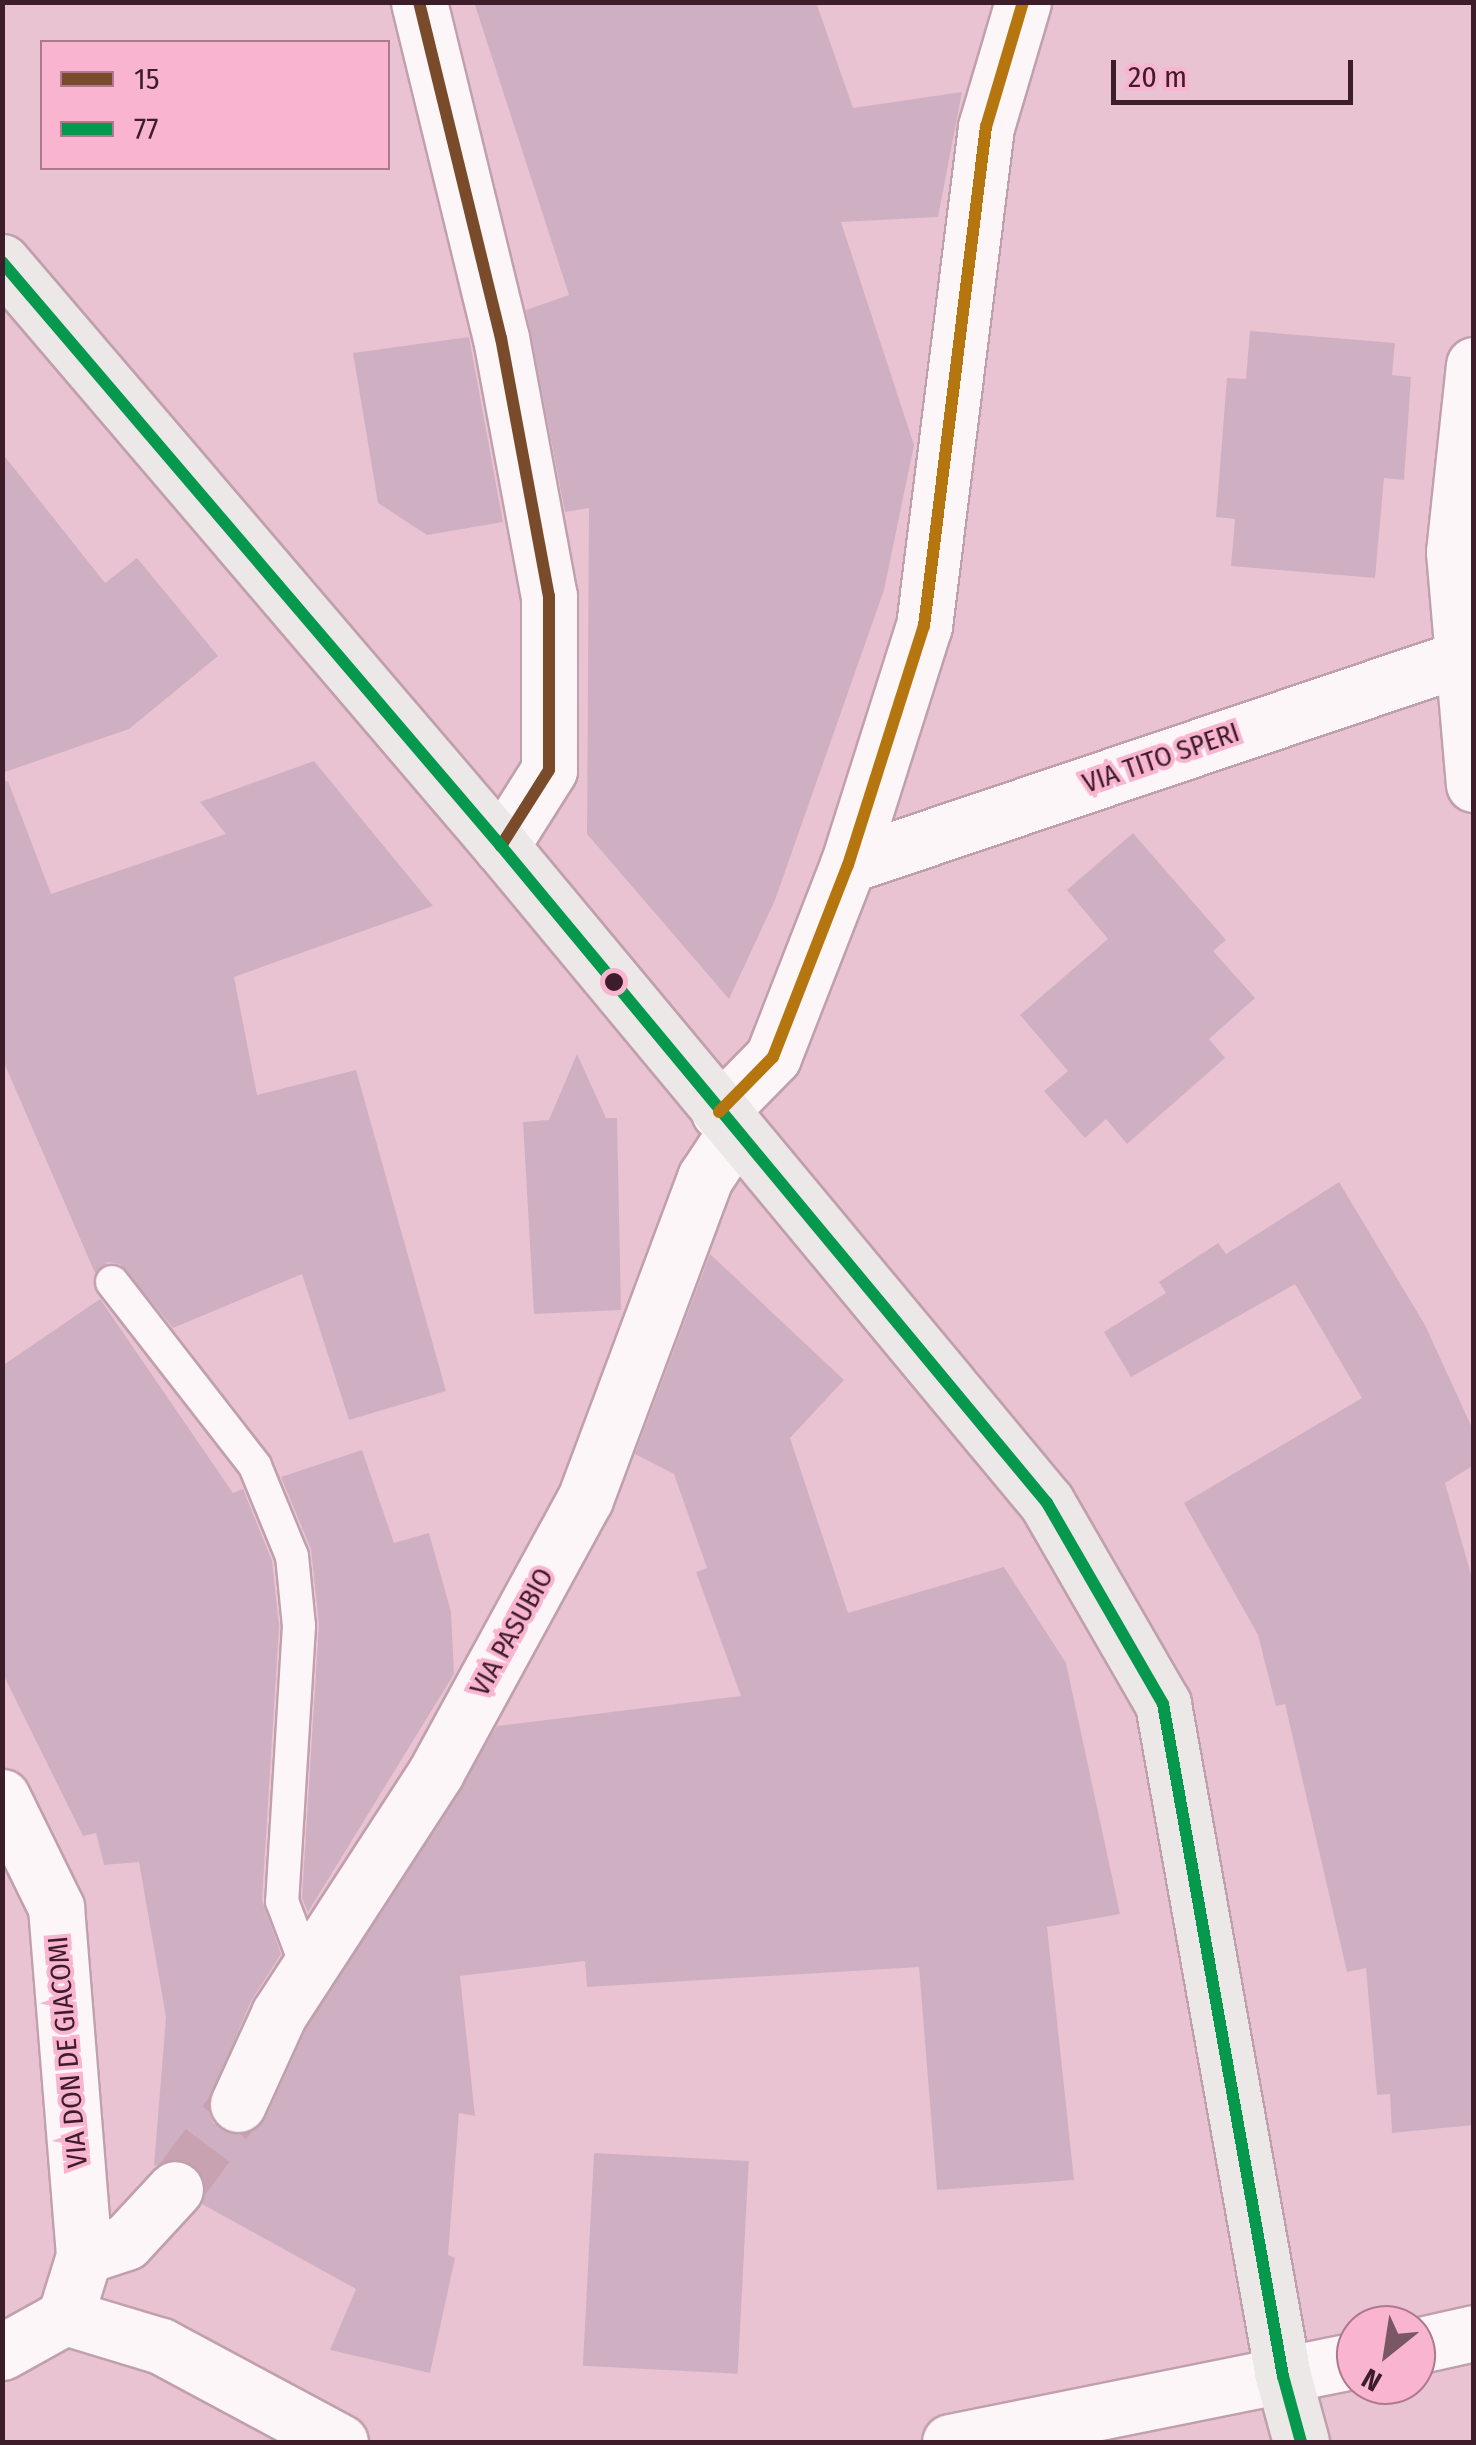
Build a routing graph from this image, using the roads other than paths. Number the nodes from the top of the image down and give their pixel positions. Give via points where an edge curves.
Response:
1 (419, 2) edge
2 (1023, 2) edge
3 (2, 262) edge
4 (1474, 365) edge
5 (1467, 655) edge
6 (1474, 784) edge
7 (500, 846) junction
8 (848, 865) junction
9 (726, 1123) junction
10 (112, 1282) dead end
11 (2, 1797) edge
12 (308, 1970) junction
13 (238, 2104) tunnel mouth
14 (175, 2189) tunnel mouth
15 (84, 2256) junction
16 (66, 2317) junction
17 (1474, 2334) edge
18 (1436, 2342) edge
19 (2, 2352) edge
20 (1336, 2364) edge
21 (1283, 2376) junction
22 (340, 2442) edge
23 (950, 2442) edge
24 (1302, 2442) edge

1 - 7 street via 502,338 549,596 549,770
2 - 8 street, VIA PASUBIO via 986,127 924,626
3 - 7 main road
4 - 5 street via 1454,552
5 - 6 street
5 - 8 street, VIA TITO SPERI
7 - 9 main road
8 - 9 street, VIA PASUBIO via 773,1058
9 - 12 street, VIA PASUBIO via 585,1499 436,1772
9 - 21 main road via 1046,1503 1163,1704
10 - 12 lane via 255,1466 292,1556 300,1626 282,1901
11 - 15 street, VIA DON DE GIACOMI via 56,1907
12 - 13 street, VIA PASUBIO via 279,2014
14 - 15 street via 126,2242
15 - 16 street, VIA DON DE GIACOMI
16 - 19 street
16 - 22 street via 161,2346
17 - 18 street
20 - 21 street
21 - 23 street
21 - 24 main road

